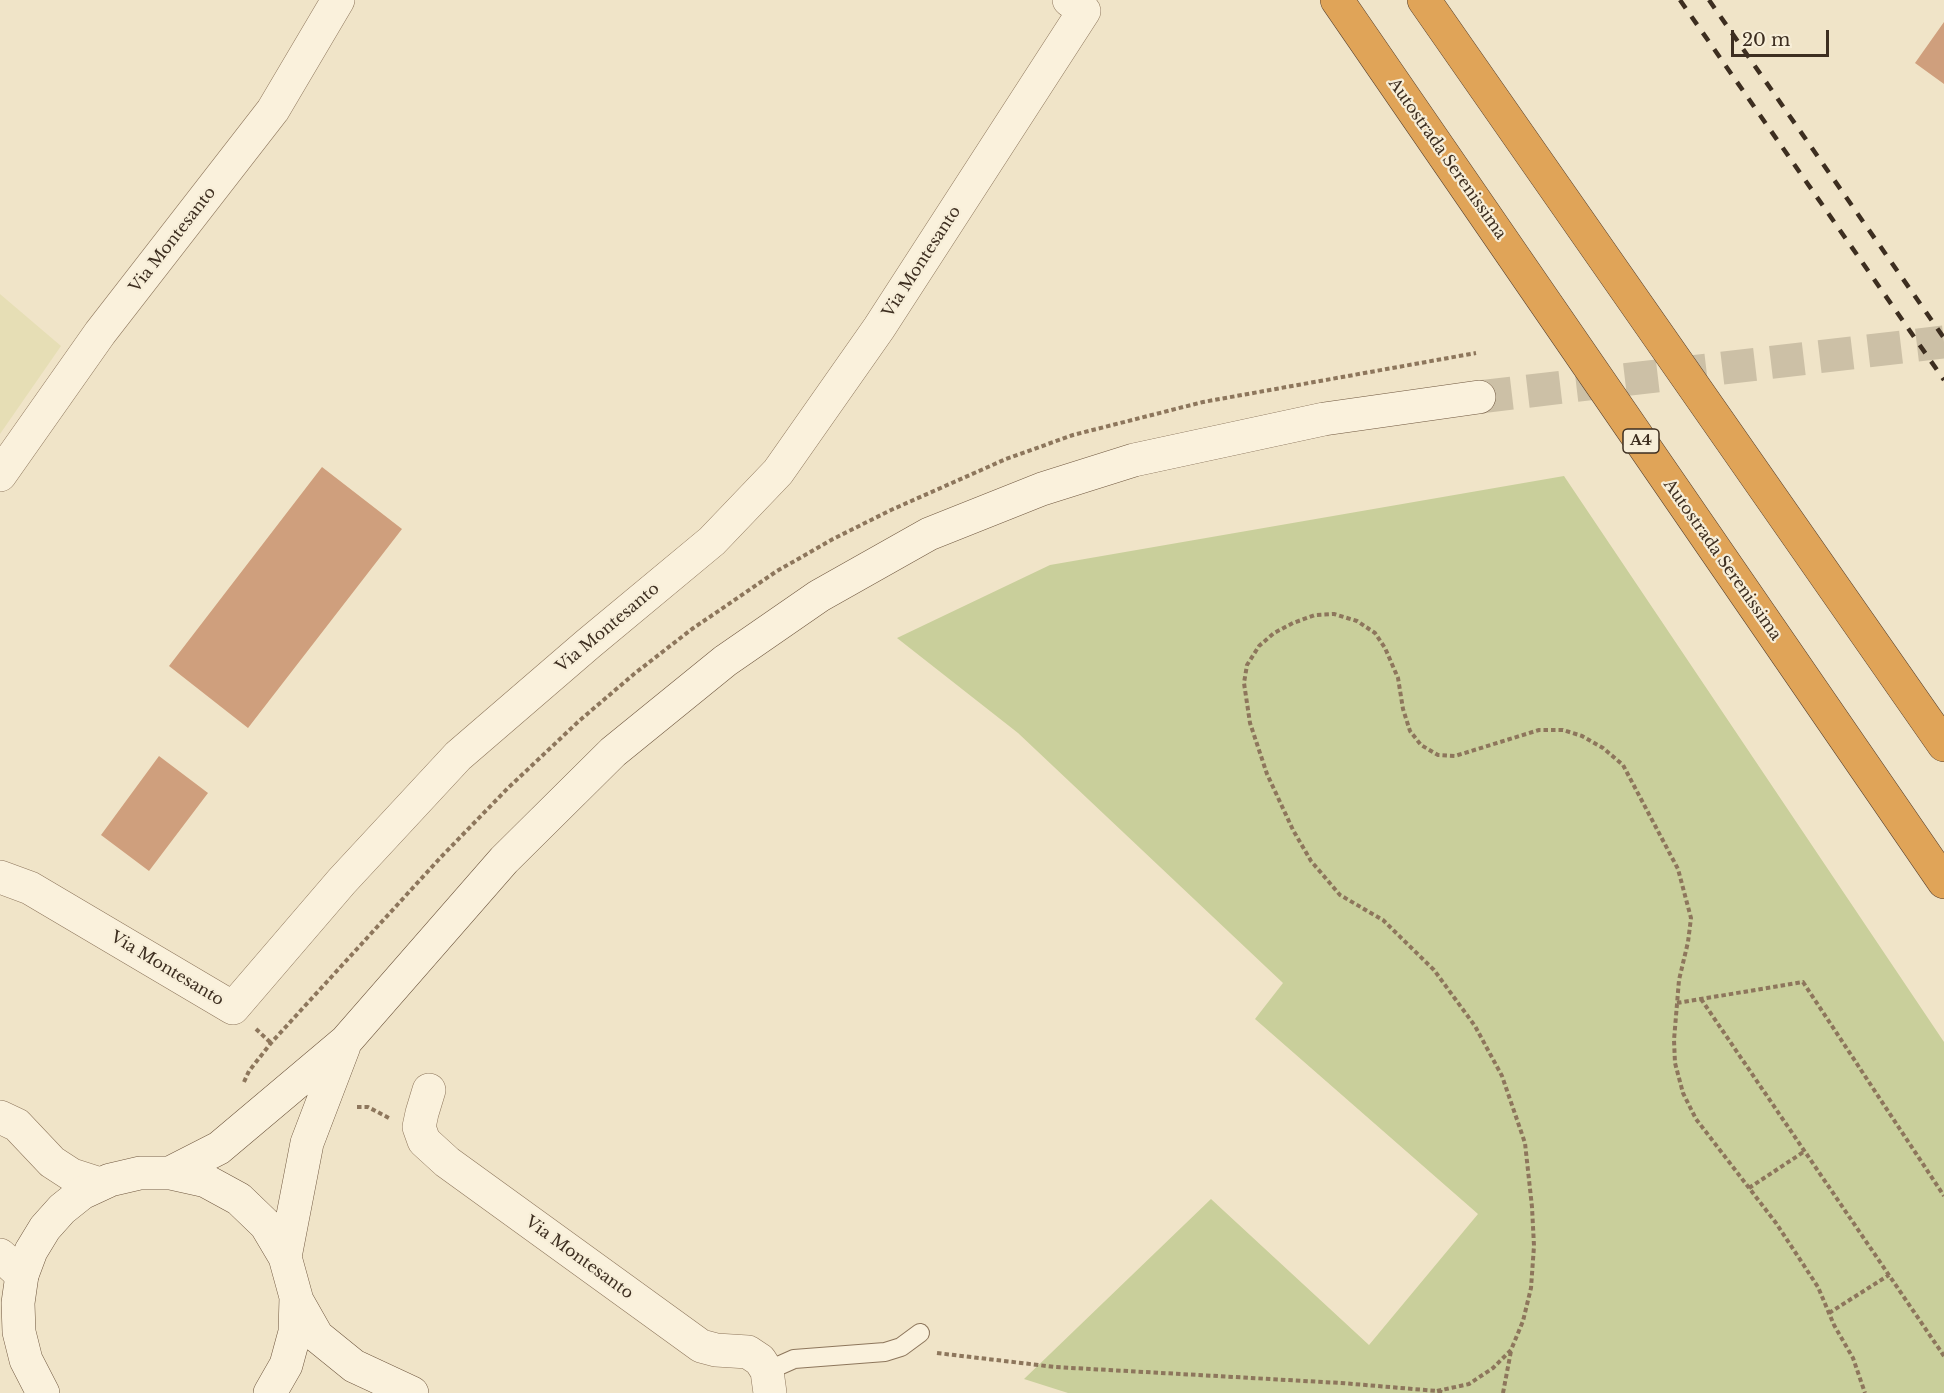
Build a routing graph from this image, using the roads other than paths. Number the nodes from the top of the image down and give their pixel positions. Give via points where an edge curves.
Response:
1 (338, 0) edge
2 (1069, 0) edge
3 (1337, 0) edge
4 (1424, 0) edge
5 (1479, 397) tunnel mouth
6 (0, 475) edge
7 (1944, 745) edge
8 (0, 878) edge
9 (1944, 882) edge
10 (346, 1041) junction
11 (429, 1090) dead end
12 (0, 1117) edge
13 (170, 1173) junction
14 (100, 1184) junction
15 (285, 1257) junction
16 (11, 1265) edge
17 (296, 1298) junction
18 (920, 1333) dead end
19 (26, 1360) junction
20 (769, 1382) edge
21 (28, 1393) edge
22 (44, 1393) edge
23 (270, 1393) edge
24 (412, 1393) edge

1 - 6 street, Via Montesanto via 273,110 100,333
2 - 8 street, Via Montesanto via 1084,11 879,328 778,472 712,541 458,756 233,1008 30,888
3 - 9 highway, Autostrada Serenissima / A4
4 - 7 highway
5 - 10 street via 1324,419 1134,460 1042,489 929,534 819,596 725,661 613,752 504,860
10 - 13 street via 219,1148
10 - 15 street via 307,1143
11 - 20 street, Via Montesanto via 419,1127 424,1141 447,1162 701,1346 748,1352 760,1360
12 - 14 street via 17,1125 52,1162 72,1175
13 - 14 street via 140,1173
13 - 15 street via 206,1181 239,1199 266,1225
14 - 16 street via 62,1209 31,1251
15 - 17 street
16 - 19 street
17 - 23 street via 295,1332 286,1365
17 - 24 street via 317,1336 354,1366
18 - 20 lane via 901,1347 885,1352 794,1359
19 - 21 street
19 - 22 street

